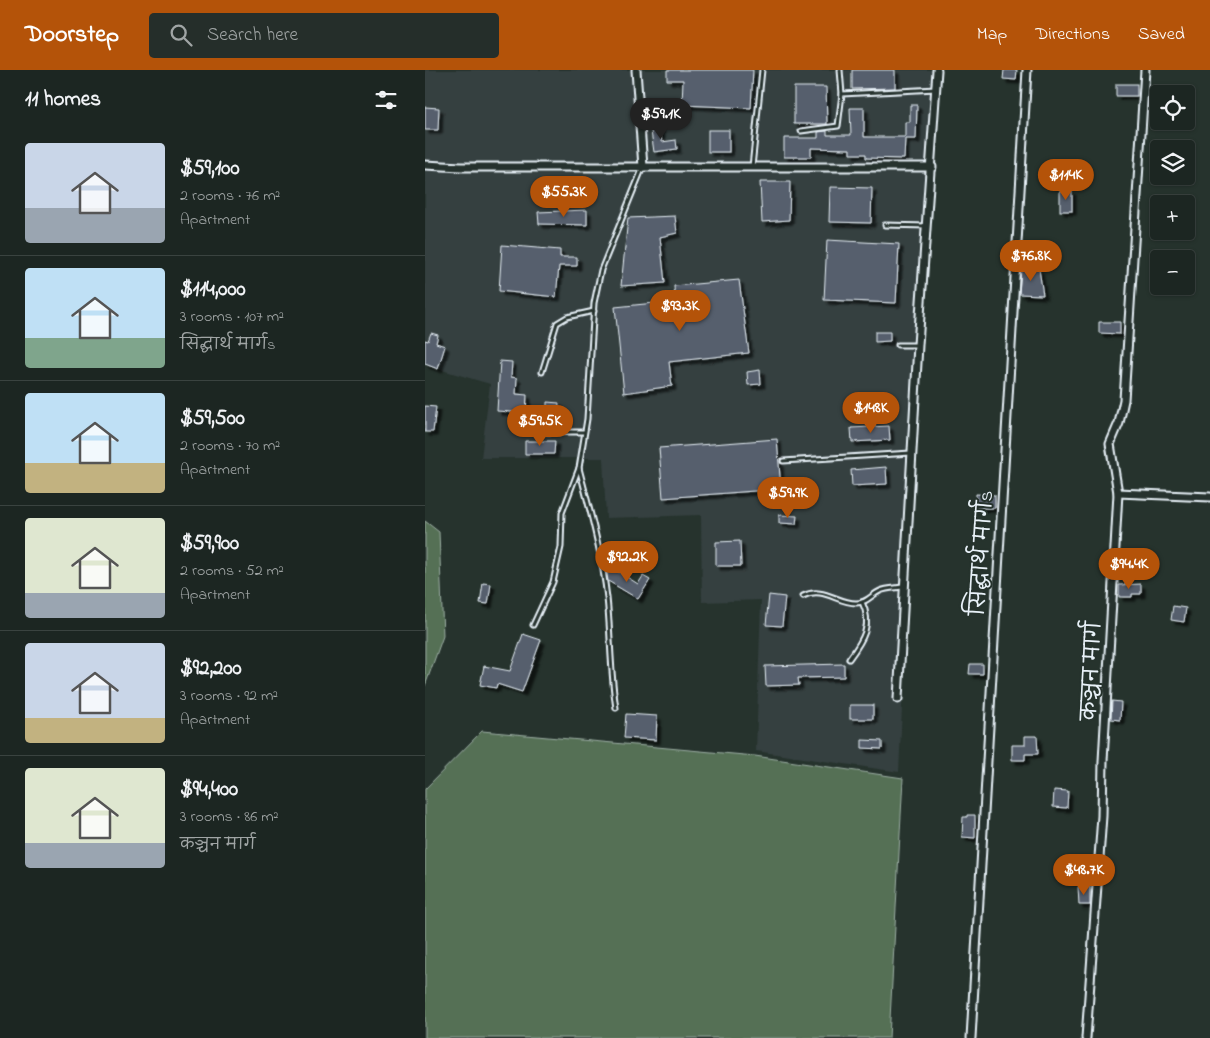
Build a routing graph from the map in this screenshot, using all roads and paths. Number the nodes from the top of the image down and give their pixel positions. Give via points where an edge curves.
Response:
1 (636, 70) edge
2 (762, 70) edge
3 (840, 70) edge
4 (937, 70) edge
5 (1027, 70) edge
6 (1145, 70) edge
7 (936, 89) junction
8 (842, 94) junction
9 (801, 131) dead end
10 (425, 165) edge
11 (643, 167) junction
12 (752, 167) junction
13 (932, 167) junction
14 (885, 225) dead end
15 (927, 226) junction
16 (594, 311) junction
17 (918, 345) junction
18 (898, 346) dead end
19 (542, 372) dead end
20 (547, 432) dead end
21 (585, 432) junction
22 (912, 453) junction
23 (783, 461) dead end
24 (579, 468) junction
25 (1118, 493) junction
26 (1210, 497) edge
27 (904, 587) junction
28 (803, 596) dead end
29 (862, 602) junction
30 (533, 625) dead end
31 (849, 658) dead end
32 (898, 699) dead end
33 (617, 708) dead end
34 (971, 1038) edge
35 (1086, 1038) edge

1 - 11 street
2 - 12 lane
3 - 8 lane
4 - 7 street
5 - 34 street, सिद्धार्थ मार्गs
6 - 25 street, कञ्चन मार्ग via 1124,400 1110,444
7 - 8 lane
7 - 13 street
8 - 9 lane via 838,126
10 - 11 street
11 - 12 street
11 - 16 lane via 601,270
12 - 13 street
13 - 15 street
14 - 15 lane
15 - 17 street
16 - 19 lane via 567,317 557,323
16 - 21 lane
17 - 18 lane
17 - 22 street
20 - 21 lane
21 - 24 lane
22 - 23 lane
22 - 27 street
24 - 30 lane via 563,513 561,547 553,582
24 - 33 lane via 599,545 607,599 611,678
25 - 26 street
25 - 35 street, कञ्चन मार्ग via 1102,816
27 - 29 lane via 881,590
27 - 32 street
28 - 29 lane via 812,592
29 - 31 lane via 867,631

